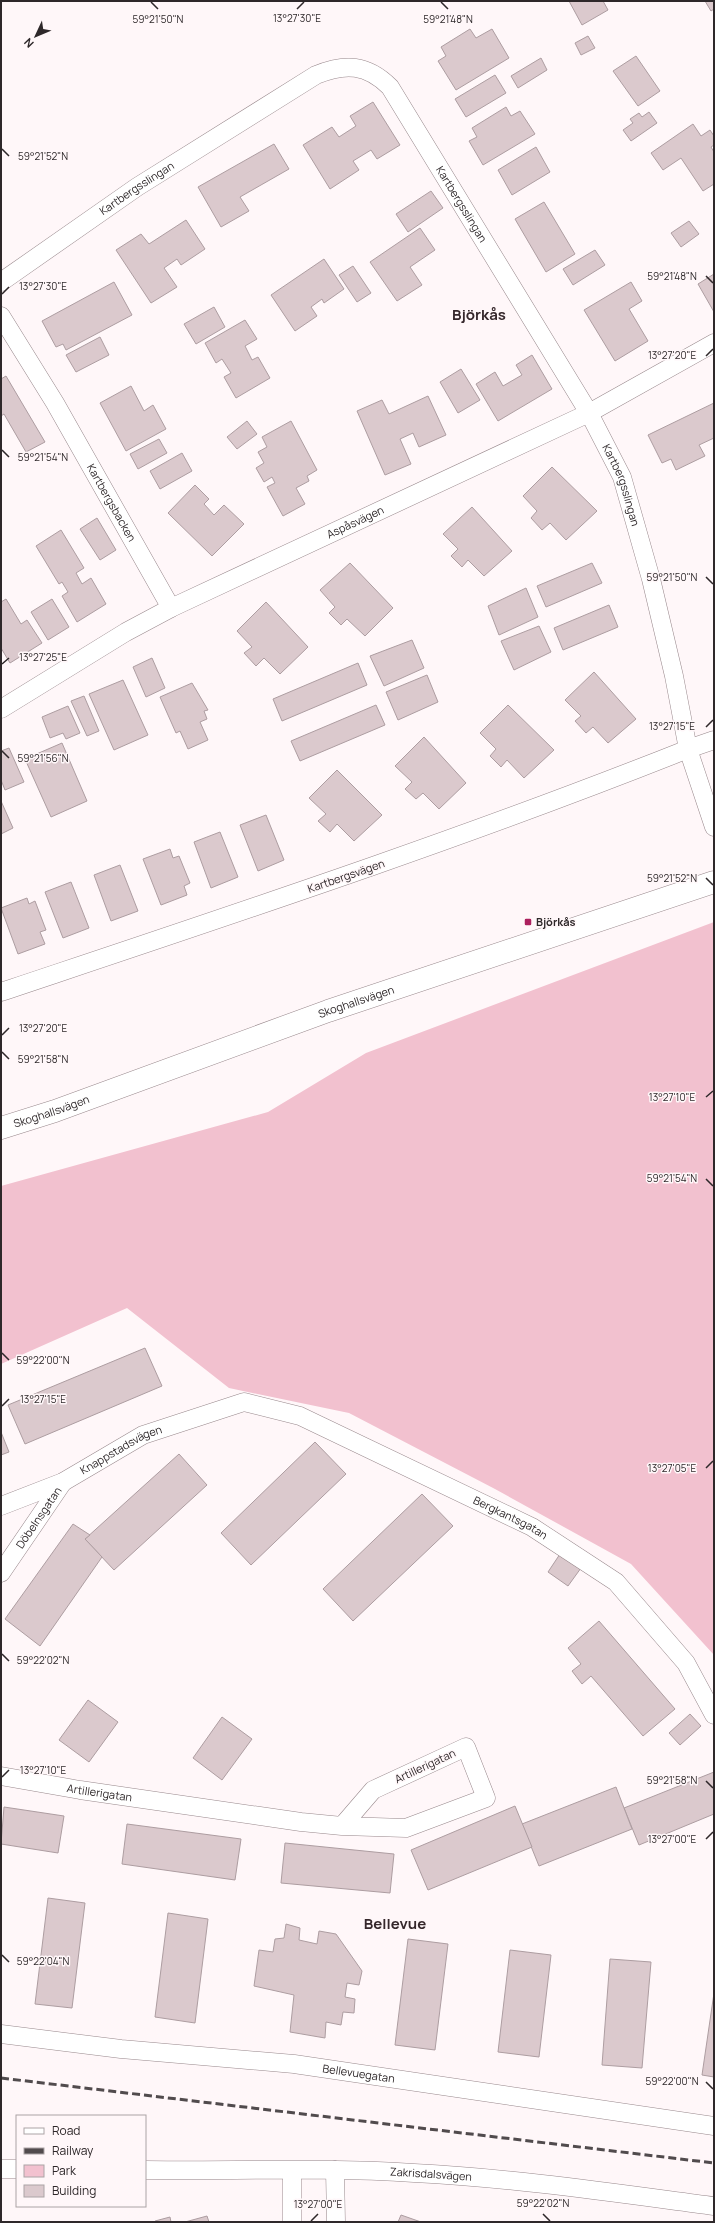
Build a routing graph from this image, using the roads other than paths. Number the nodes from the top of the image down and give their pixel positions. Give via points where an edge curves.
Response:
1 (1, 282) edge
2 (1, 316) edge
3 (714, 343) edge
4 (589, 413) junction
5 (171, 608) junction
6 (1, 709) edge
7 (714, 740) edge
8 (688, 749) junction
9 (714, 827) edge
10 (714, 882) edge
11 (1, 992) edge
12 (1, 1128) edge
13 (244, 1402) joint
14 (64, 1482) junction
15 (1, 1506) edge
16 (1, 1573) edge
17 (714, 1716) edge
18 (1, 1776) edge
19 (342, 1826) junction
20 (1, 2034) edge
21 (714, 2126) edge
22 (1, 2169) edge
23 (16, 2169) edge
24 (146, 2170) edge
25 (335, 2170) junction
26 (292, 2171) junction
27 (714, 2206) edge
28 (292, 2222) edge
29 (336, 2222) edge

1 - 4 street, Kartbergsslingan via 136,187 316,75 335,67 364,70 378,74 390,87
2 - 5 street, Kartbergsbacken via 55,403
3 - 4 street, Aspåsvägen
4 - 5 street, Aspåsvägen
4 - 8 street, Kartbergsslingan via 622,477 651,579
5 - 6 street, Aspåsvägen via 126,632
7 - 8 street, Kartbergsvägen
8 - 9 street, Kartbergsslingan
8 - 11 street, Kartbergsvägen via 584,790 346,876
10 - 12 main road, Skoghallsvägen via 328,1011 56,1112
13 - 14 street, Knappstadsvägen via 143,1435
13 - 17 street, Bergkantsgatan via 300,1416 532,1527 616,1582 686,1663
14 - 15 street, Knappstadsvägen
14 - 16 street, Döbelnsgatan
18 - 19 street, Artillerigatan via 80,1790
19 - 19 street, Artillerigatan via 406,1828 486,1798 466,1747 373,1790
20 - 21 street, Bellevuegatan via 121,2049 294,2064
22 - 23 street
24 - 26 street, Zakrisdalsvägen
25 - 26 street, Zakrisdalsvägen
25 - 27 street, Zakrisdalsvägen via 468,2176
25 - 29 street
26 - 28 street

